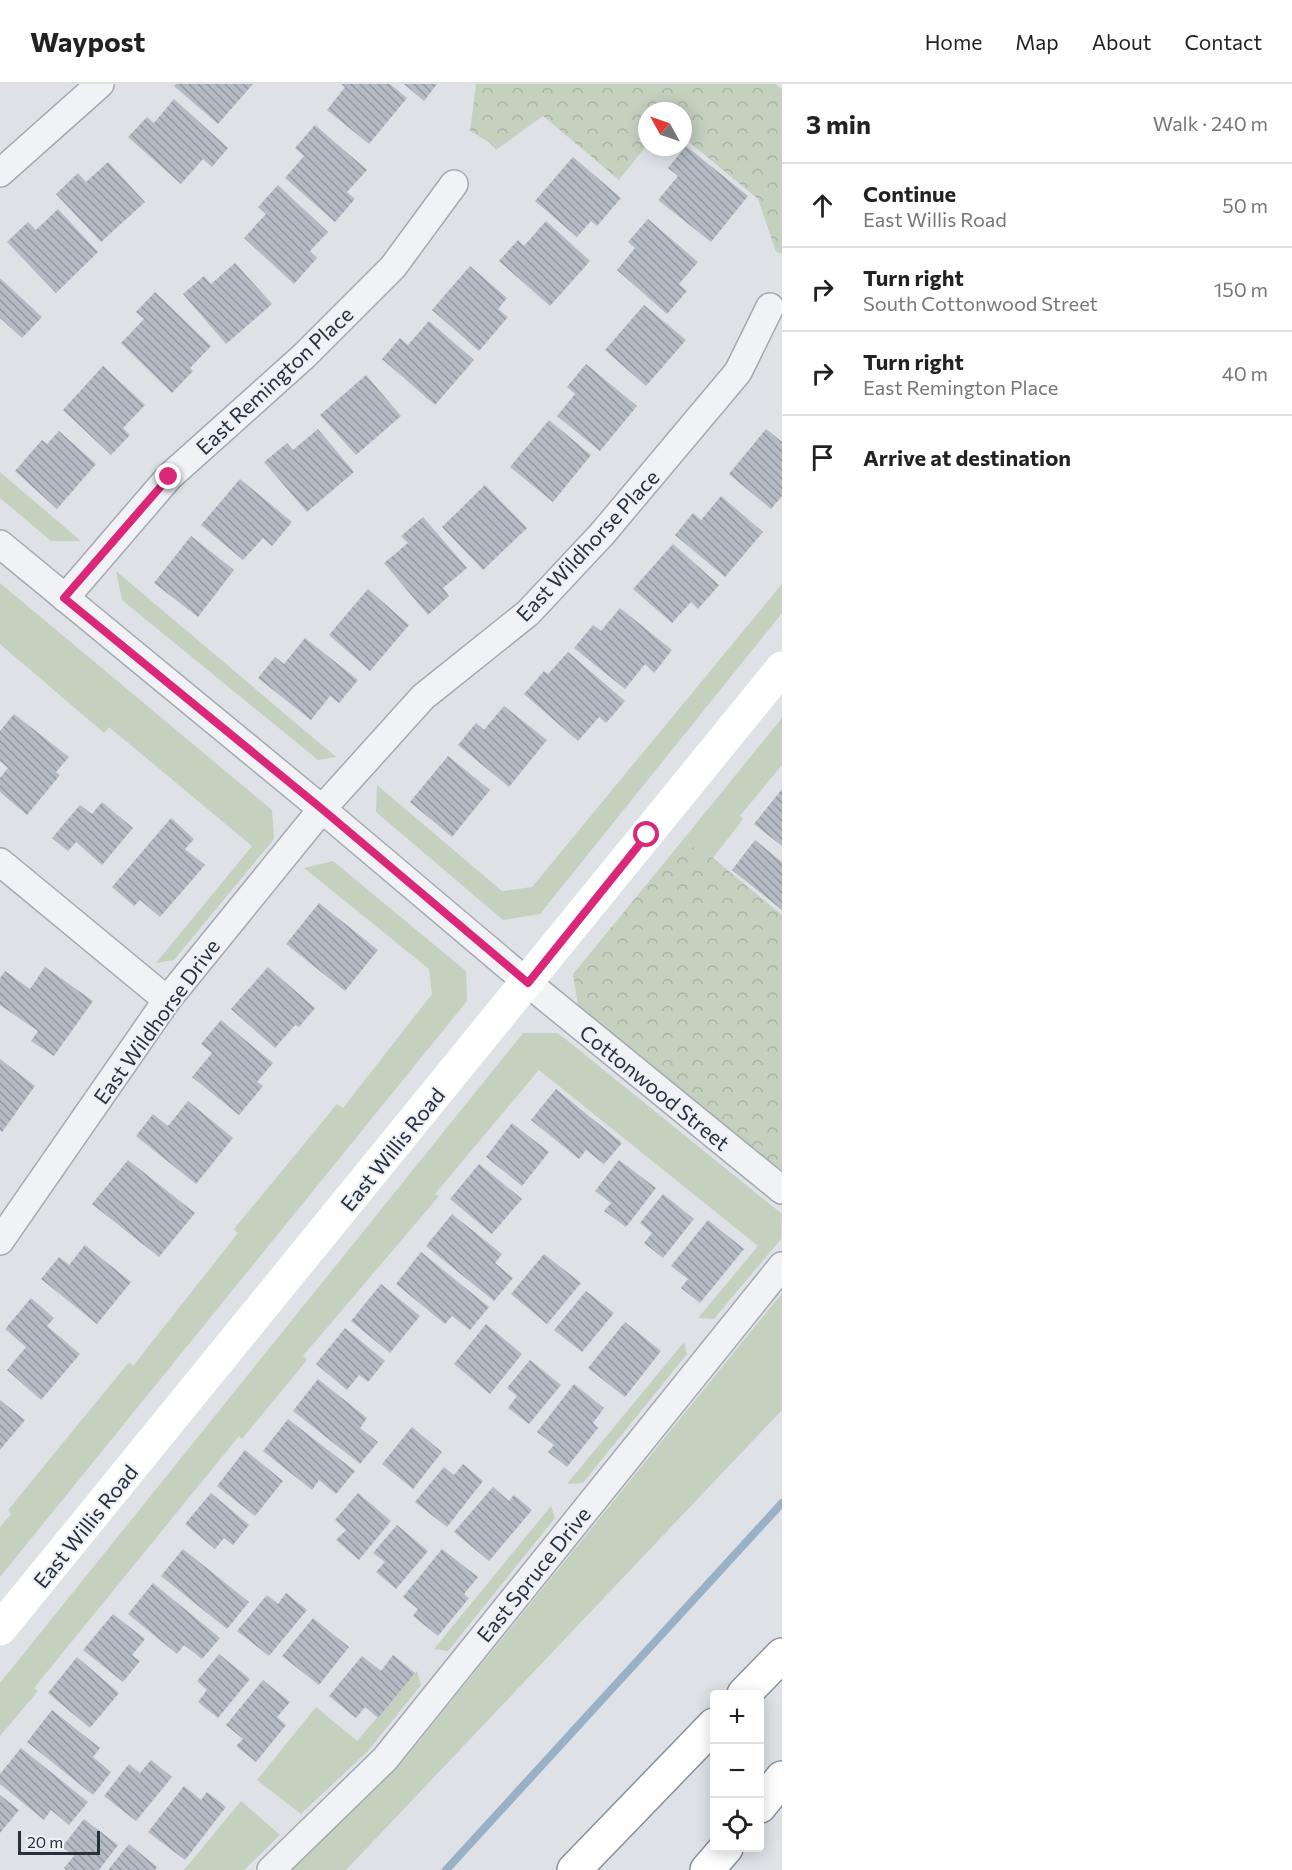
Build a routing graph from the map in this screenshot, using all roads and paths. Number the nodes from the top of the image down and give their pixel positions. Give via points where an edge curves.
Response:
1 (100, 84) edge
2 (0, 173) edge
3 (454, 184) dead end
4 (770, 307) dead end
5 (0, 544) edge
6 (64, 598) junction
7 (782, 668) edge
8 (322, 809) junction
9 (0, 862) edge
10 (528, 983) junction
11 (167, 1000) junction
12 (782, 1190) edge
13 (0, 1241) edge
14 (782, 1266) edge
15 (0, 1629) edge
16 (782, 1654) edge
17 (749, 1690) edge
18 (710, 1729) edge
19 (782, 1778) edge
20 (764, 1800) edge
21 (723, 1852) edge
22 (271, 1870) edge
23 (574, 1870) edge
24 (707, 1870) edge

1 - 2 street
3 - 6 street, East Remington Place via 393,267 304,356 169,477
4 - 8 street, East Wildhorse Place via 738,372 602,534 528,613 423,697
5 - 6 street, Cottonwood Street
6 - 8 street, Cottonwood Street
7 - 10 main road, East Willis Road
8 - 10 street, Cottonwood Street
8 - 11 street, East Wildhorse Drive
9 - 11 street
10 - 12 street, Cottonwood Street
10 - 15 main road, East Willis Road
11 - 13 street, East Wildhorse Drive
14 - 22 street, East Spruce Drive via 385,1759
16 - 17 main road
18 - 23 main road
19 - 20 main road
21 - 24 main road

